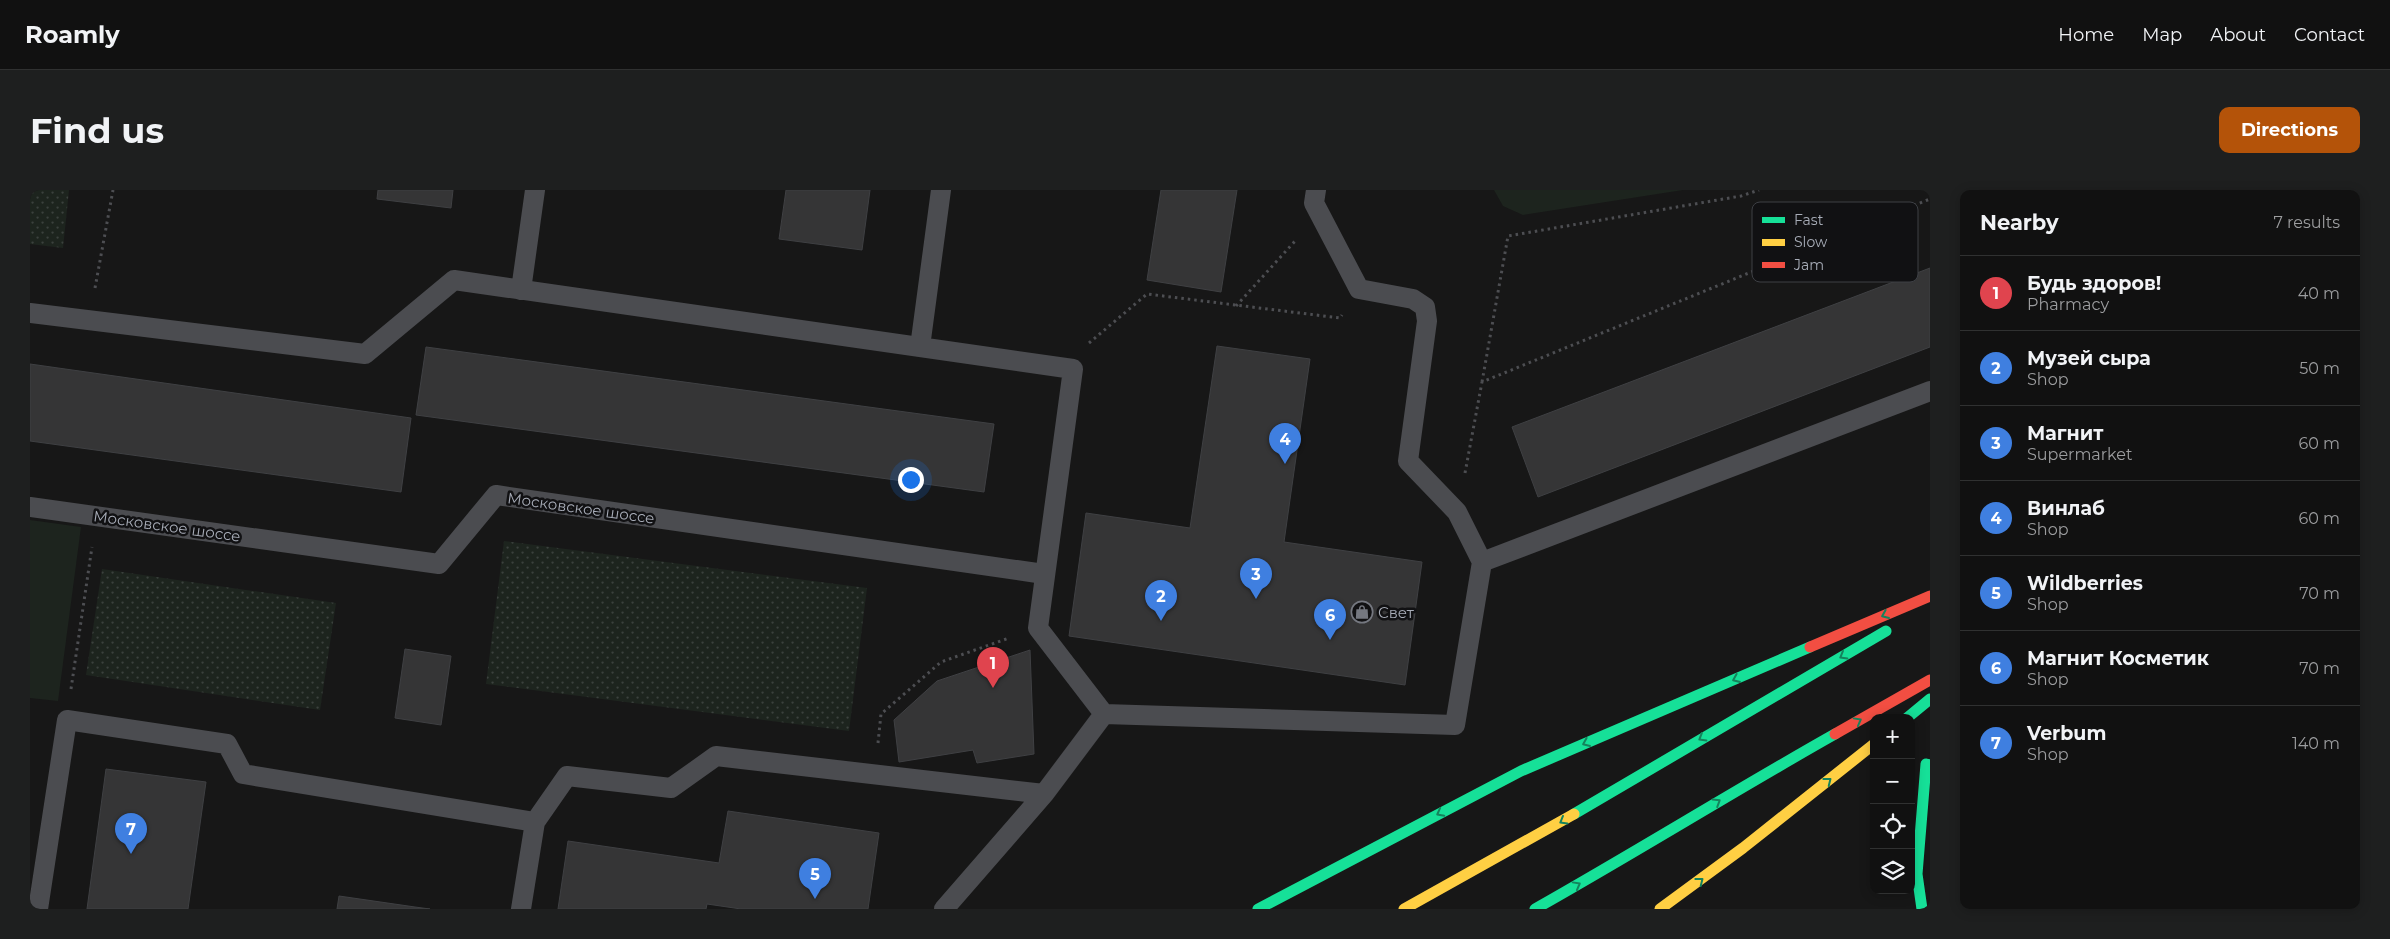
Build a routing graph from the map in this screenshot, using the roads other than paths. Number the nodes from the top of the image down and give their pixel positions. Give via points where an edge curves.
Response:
1 (535, 190) edge
2 (941, 190) edge
3 (1316, 190) edge
4 (521, 290) junction
5 (30, 313) edge
6 (920, 347) junction
7 (1930, 391) edge
8 (30, 507) edge
9 (1482, 562) junction
10 (1044, 574) junction
11 (1930, 596) edge
12 (1930, 605) edge
13 (1930, 680) edge
14 (1930, 700) edge
15 (1104, 714) junction
16 (1912, 714) edge
17 (1870, 747) edge
18 (1928, 764) edge
19 (1044, 794) junction
20 (535, 822) junction
21 (38, 909) edge
22 (521, 909) edge
23 (944, 909) edge
24 (1258, 909) edge
25 (1404, 909) edge
26 (1535, 909) edge
27 (1660, 909) edge
28 (1922, 909) edge

1 - 4 lane
2 - 6 lane
3 - 9 lane via 1314,203 1359,289 1413,299 1425,307 1427,321 1408,461 1457,512
4 - 5 lane via 454,280 365,354
4 - 6 lane
6 - 10 lane via 1073,368
7 - 9 lane
8 - 10 lane, Московское шоссе via 439,564 496,496
9 - 15 lane via 1455,724
10 - 15 lane via 1038,628
11 -> 24 street via 1521,771
12 -> 25 street via 1610,794
26 -> 13 street via 1650,844 1735,790
14 - 16 street
15 - 19 lane
27 -> 17 street
18 - 28 street via 1917,874
19 - 20 lane via 716,756 671,788 567,776
19 - 23 lane
20 - 21 lane via 243,774 227,744 67,720
20 - 22 lane

